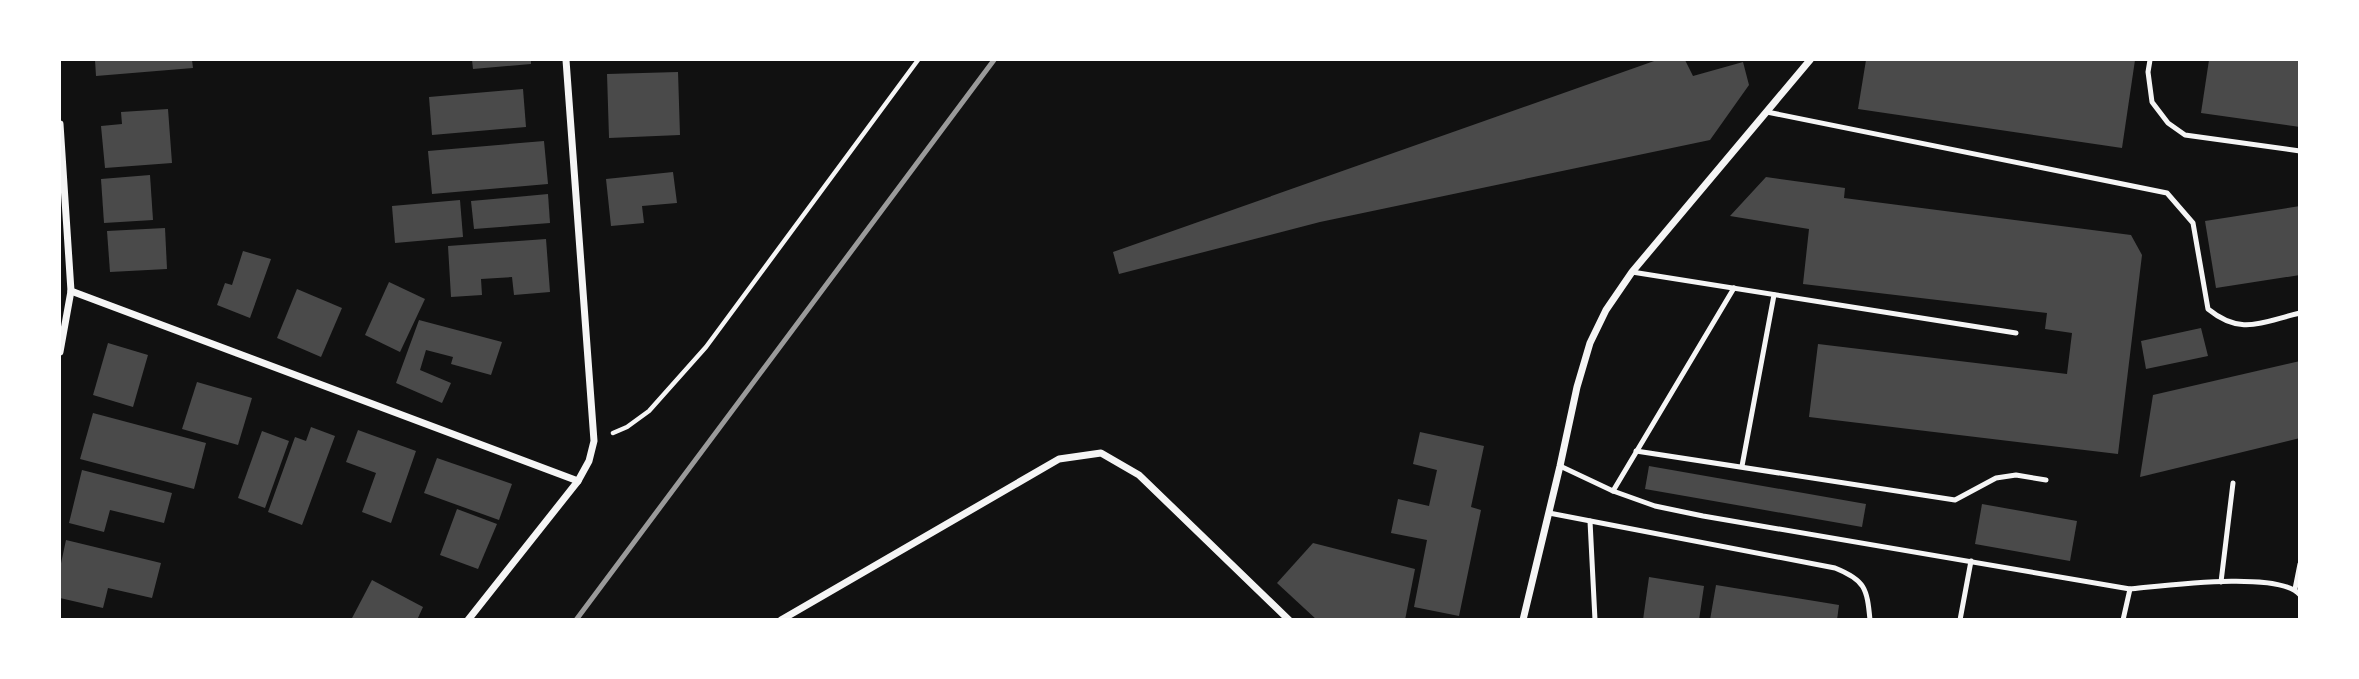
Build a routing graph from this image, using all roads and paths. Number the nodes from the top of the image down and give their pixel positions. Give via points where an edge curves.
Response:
1 (566, 60) edge
2 (918, 60) edge
3 (1810, 60) edge
4 (2150, 60) edge
5 (1767, 112) junction
6 (60, 124) edge
7 (2300, 151) edge
8 (1632, 272) junction
9 (1734, 288) junction
10 (72, 291) junction
11 (1774, 295) junction
12 (2300, 313) edge
13 (2016, 333) dead end
14 (60, 352) edge
15 (594, 441) junction
16 (1636, 450) junction
17 (1560, 466) junction
18 (1742, 466) junction
19 (2046, 480) dead end
20 (578, 481) junction
21 (2233, 484) dead end
22 (1613, 491) junction
23 (1549, 513) junction
24 (1590, 521) junction
25 (1970, 561) junction
26 (2300, 564) edge
27 (2221, 582) junction
28 (2130, 589) junction
29 (2295, 589) junction
30 (2300, 595) edge
31 (468, 620) edge
32 (781, 620) edge
33 (1289, 620) edge
34 (1523, 620) edge
35 (1595, 620) edge
36 (1870, 620) edge
37 (1960, 620) edge
38 (2123, 620) edge

1 - 15 street
2 - 15 path via 706,347 649,411
3 - 5 street
4 - 7 lane via 2152,102 2168,123 2185,135
5 - 8 street
5 - 12 lane via 2167,193 2193,223 2208,309 2222,321 2240,327
6 - 10 street
8 - 9 lane
8 - 17 street via 1606,310 1591,344
9 - 11 lane
9 - 16 lane
10 - 14 street
10 - 20 street
11 - 13 lane
11 - 18 lane
15 - 20 street
16 - 18 lane
16 - 22 lane
17 - 22 lane
17 - 23 street
18 - 19 lane via 1955,500 1996,478 2016,475
20 - 31 street
21 - 27 lane
22 - 25 lane via 1703,516
23 - 24 lane
23 - 34 street
24 - 35 lane
24 - 36 lane via 1835,568 1855,576 1862,585
25 - 28 lane
25 - 37 lane
26 - 29 lane
27 - 28 lane
27 - 29 lane via 2263,581
28 - 38 lane
29 - 30 lane
32 - 33 street via 1059,459 1101,453 1139,475

